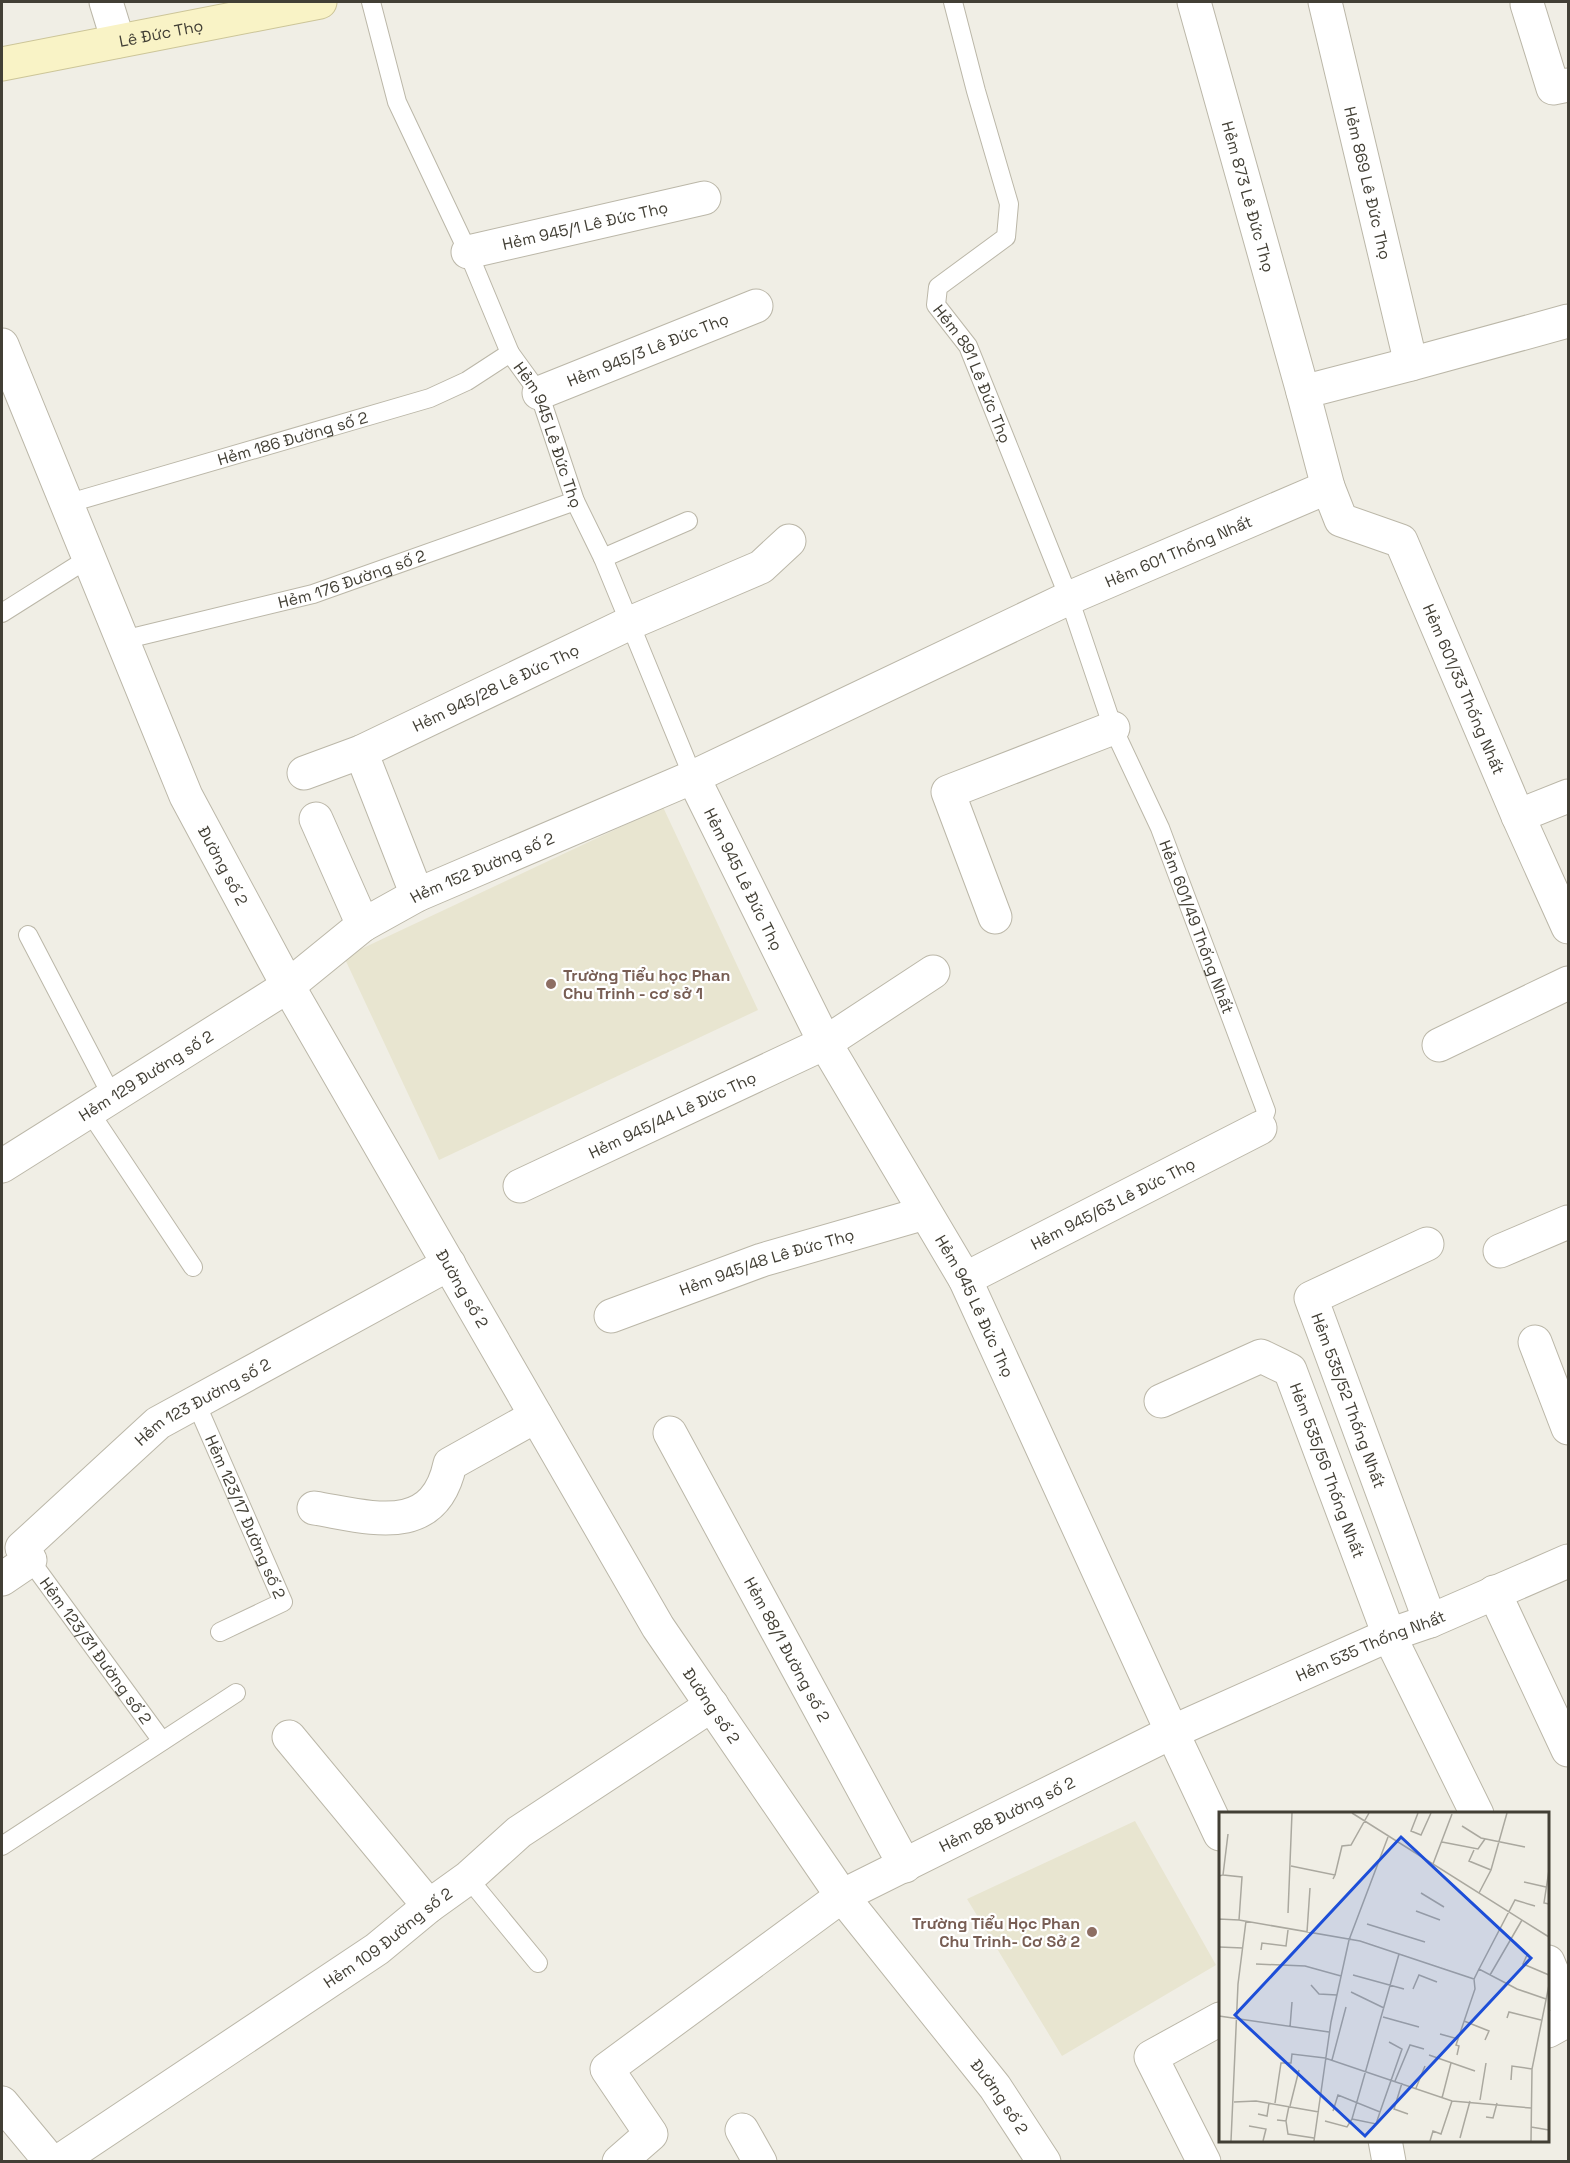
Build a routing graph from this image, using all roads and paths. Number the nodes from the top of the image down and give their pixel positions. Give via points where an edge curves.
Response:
1 (106, 2) edge
2 (320, 2) edge
3 (371, 2) edge
4 (952, 2) edge
5 (1194, 2) edge
6 (1325, 2) edge
7 (1527, 4) dead end
8 (118, 41) junction
9 (2, 64) edge
10 (1569, 85) edge
11 (704, 198) dead end
12 (468, 252) junction
13 (756, 306) dead end
14 (1569, 321) edge
15 (2, 345) edge
16 (510, 353) junction
17 (1411, 364) junction
18 (1303, 392) junction
19 (539, 393) junction
20 (1328, 487) junction
21 (575, 501) junction
22 (66, 504) junction
23 (688, 521) dead end
24 (789, 541) dead end
25 (89, 558) junction
26 (603, 558) junction
27 (1069, 598) junction
28 (2, 613) edge
29 (630, 623) junction
30 (123, 640) junction
31 (1113, 728) junction
32 (361, 752) junction
33 (304, 773) dead end
34 (693, 777) junction
35 (1569, 796) edge
36 (1518, 816) junction
37 (316, 819) dead end
38 (417, 895) junction
39 (995, 918) dead end
40 (363, 924) junction
41 (1569, 927) edge
42 (28, 935) dead end
43 (933, 972) dead end
44 (1569, 983) edge
45 (288, 986) junction
46 (825, 1043) junction
47 (1439, 1045) dead end
48 (101, 1103) junction
49 (1260, 1128) joint
50 (2, 1166) edge
51 (520, 1186) dead end
52 (925, 1213) junction
53 (1569, 1222) edge
54 (1427, 1244) dead end
55 (1500, 1251) dead end
56 (449, 1264) junction
57 (193, 1267) dead end
58 (965, 1279) junction
59 (611, 1316) dead end
60 (1535, 1342) dead end
61 (1161, 1401) dead end
62 (196, 1402) junction
63 (536, 1416) junction
64 (1569, 1428) edge
65 (670, 1433) dead end
66 (314, 1508) dead end
67 (30, 1560) junction
68 (1569, 1561) edge
69 (2, 1580) edge
70 (1494, 1592) junction
71 (1430, 1621) junction
72 (220, 1632) dead end
73 (1389, 1635) junction
74 (236, 1693) dead end
75 (712, 1705) junction
76 (1172, 1732) junction
77 (289, 1737) dead end
78 (162, 1742) junction
79 (1569, 1749) edge
80 (1476, 1812) edge
81 (1219, 1830) edge
82 (2, 1846) edge
83 (904, 1866) junction
84 (468, 1878) junction
85 (842, 1896) junction
86 (429, 1906) junction
87 (538, 1963) dead end
88 (1549, 1964) edge
89 (1569, 2010) edge
90 (1219, 2020) edge
91 (1569, 2020) edge
92 (1549, 2030) edge
93 (2, 2103) edge
94 (742, 2130) dead end
95 (1385, 2142) edge
96 (51, 2162) edge
97 (58, 2162) edge
98 (619, 2162) edge
99 (760, 2162) edge
100 (1044, 2162) edge
101 (1204, 2162) edge
102 (1389, 2162) edge

1 - 8 street
2 - 8 main road, Lê Đức Thọ
3 - 12 lane, Hẻm 945 Lê Đức Thọ via 397,102
4 - 27 lane, Hẻm 891 Lê Đức Thọ via 1009,204 1006,237 938,287 936,305 968,346
5 - 18 street, Hẻm 873 Lê Đức Thọ
6 - 17 street, Hẻm 869 Lê Đức Thọ
7 - 10 street via 1553,88
8 - 9 main road, Lê Đức Thọ
11 - 12 street, Hẻm 945/1 Lê Đức Thọ
12 - 16 lane, Hẻm 945 Lê Đức Thọ
13 - 19 street, Hẻm 945/3 Lê Đức Thọ
14 - 17 street
15 - 22 street, Đường số 2
16 - 19 lane, Hẻm 945 Lê Đức Thọ
16 - 22 lane, Hẻm 186 Đường số 2 via 467,381 430,398
17 - 18 street
18 - 20 street
19 - 21 lane, Hẻm 945 Lê Đức Thọ
20 - 27 street, Hẻm 601 Thống Nhất
20 - 36 street, Hẻm 601/33 Thống Nhất via 1341,520 1401,541
21 - 26 lane, Hẻm 945 Lê Đức Thọ
21 - 30 lane, Hẻm 176 Đường số 2 via 313,594
22 - 25 street, Đường số 2
23 - 26 lane
24 - 29 street, Hẻm 945/28 Lê Đức Thọ via 761,567
25 - 28 lane
25 - 30 street, Đường số 2
26 - 29 lane, Hẻm 945 Lê Đức Thọ
27 - 31 lane, Hẻm 601/49 Thống Nhất
27 - 34 street, Hẻm 601 Thống Nhất
29 - 32 street, Hẻm 945/28 Lê Đức Thọ
29 - 34 lane, Hẻm 945 Lê Đức Thọ
30 - 45 street, Đường số 2 via 186,796
31 - 39 street via 948,792
31 - 49 lane, Hẻm 601/49 Thống Nhất via 1160,828 1266,1111
32 - 33 street, Hẻm 945/28 Lê Đức Thọ
32 - 38 street
34 - 38 street, Hẻm 152 Đường số 2
34 - 46 street, Hẻm 945 Lê Đức Thọ
35 - 36 street
36 - 41 street, Hẻm 601/33 Thống Nhất
37 - 40 street
38 - 40 street, Hẻm 152 Đường số 2
40 - 45 street, Hẻm 152 Đường số 2
42 - 48 lane
43 - 46 street, Hẻm 945/44 Lê Đức Thọ
44 - 47 street
45 - 48 street, Hẻm 129 Đường số 2
45 - 56 street, Đường số 2
46 - 51 street, Hẻm 945/44 Lê Đức Thọ
46 - 52 street, Hẻm 945 Lê Đức Thọ
48 - 50 street, Hẻm 129 Đường số 2
48 - 57 lane
49 - 58 street, Hẻm 945/63 Lê Đức Thọ
52 - 58 street, Hẻm 945 Lê Đức Thọ
52 - 59 street, Hẻm 945/48 Lê Đức Thọ via 762,1260
53 - 55 street
54 - 71 street, Hẻm 535/52 Thống Nhất via 1311,1298
56 - 62 street, Hẻm 123 Đường số 2
56 - 63 street, Đường số 2
58 - 76 street, Hẻm 945 Lê Đức Thọ
60 - 64 street
61 - 73 street, Hẻm 535/56 Thống Nhất via 1261,1356 1290,1370
62 - 67 street, Hẻm 123 Đường số 2 via 158,1423 22,1548
62 - 72 lane, Hẻm 123/17 Đường số 2 via 282,1602
63 - 66 street via 450,1464 446,1484 416,1514 390,1520
63 - 75 street, Đường số 2 via 658,1626
65 - 83 street, Hẻm 88/1 Đường số 2
67 - 69 street
67 - 78 lane, Hẻm 123/31 Đường số 2
68 - 70 street, Hẻm 535 Thống Nhất
70 - 71 street, Hẻm 535 Thống Nhất
70 - 79 street
71 - 73 street, Hẻm 535 Thống Nhất
73 - 76 street, Hẻm 535 Thống Nhất
73 - 80 street, Hẻm 535/56 Thống Nhất
74 - 78 lane, Hẻm 123/31 Đường số 2
75 - 84 street, Hẻm 109 Đường số 2 via 519,1832
75 - 85 street, Đường số 2
76 - 81 street, Hẻm 945 Lê Đức Thọ
76 - 83 street, Hẻm 88 Đường số 2
77 - 86 street
78 - 82 lane, Hẻm 123/31 Đường số 2
83 - 85 street, Hẻm 88 Đường số 2
84 - 86 street, Hẻm 109 Đường số 2
84 - 87 lane
85 - 98 street, Hẻm 88 Đường số 2 via 607,2069 651,2134
85 - 100 street, Đường số 2 via 995,2087
86 - 97 street, Hẻm 109 Đường số 2 via 377,1949
88 - 89 street
90 - 101 street via 1151,2057
91 - 92 street
93 - 96 street
94 - 99 street
95 - 102 street

